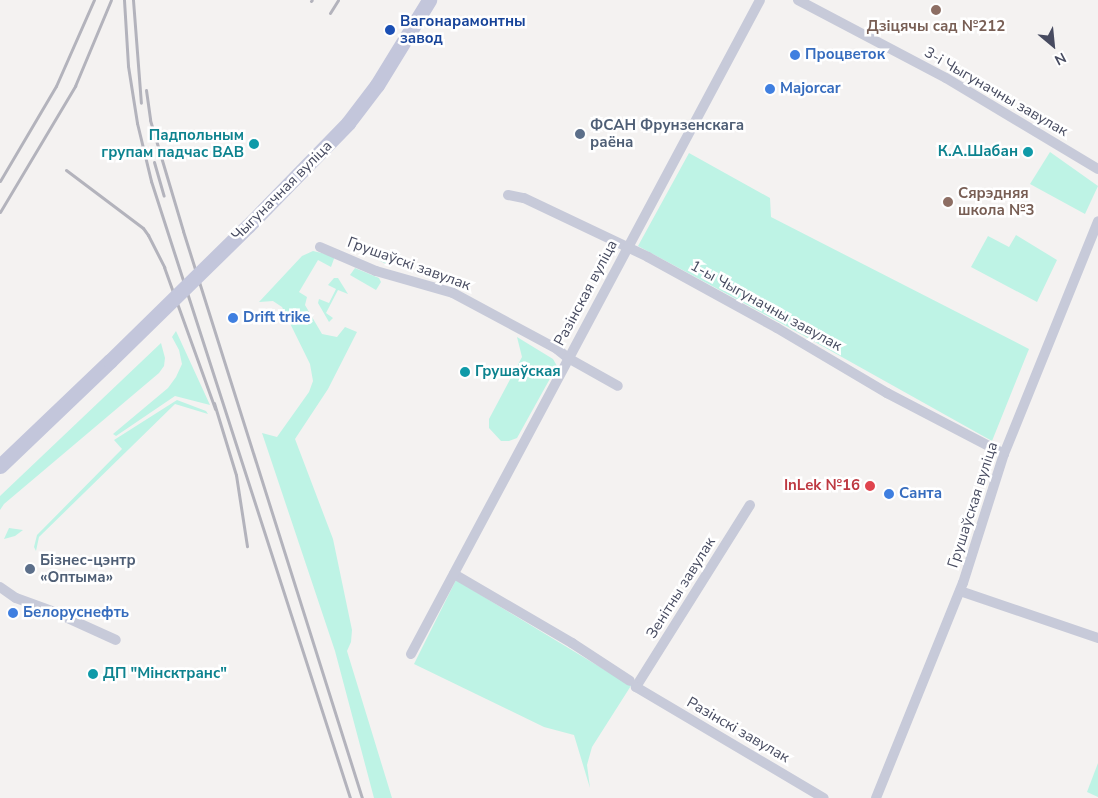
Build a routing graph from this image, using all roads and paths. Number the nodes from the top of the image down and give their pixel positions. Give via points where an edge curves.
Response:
1 (429, 0) edge
2 (760, 0) edge
3 (798, 0) edge
4 (1098, 169) edge
5 (508, 194) dead end
6 (1098, 221) edge
7 (320, 247) dead end
8 (627, 248) junction
9 (568, 358) junction
10 (618, 386) dead end
11 (1004, 454) junction
12 (0, 466) edge
13 (750, 505) dead end
14 (454, 574) junction
15 (0, 587) edge
16 (960, 590) junction
17 (1098, 638) edge
18 (116, 640) dead end
19 (411, 654) dead end
20 (633, 684) junction
21 (824, 798) edge
22 (876, 798) edge

1 - 12 main road, Чыгуначная вуліца, bridge via 377,85 348,123 248,226
2 - 8 street, Разінская вуліца
3 - 4 street, 3-і Чыгуначны завулак via 946,78
5 - 8 street, 1-ы Чыгуначны завулак via 524,198
6 - 11 street, Грушаўская вуліца
7 - 9 street, Грушаўскі завулак via 376,271 453,293
8 - 9 street, Разінская вуліца
8 - 11 street, 1-ы Чыгуначны завулак via 777,328 887,393
9 - 10 street, Грушаўскі завулак
9 - 14 street, Разінская вуліца
11 - 16 street, Грушаўская вуліца
13 - 20 street, Зенітны завулак
14 - 19 street, Разінская вуліца
14 - 20 street, Разінскі завулак via 572,643
15 - 18 street via 16,598
16 - 17 street
16 - 22 street, Грушаўская вуліца
20 - 21 street, Разінскі завулак

